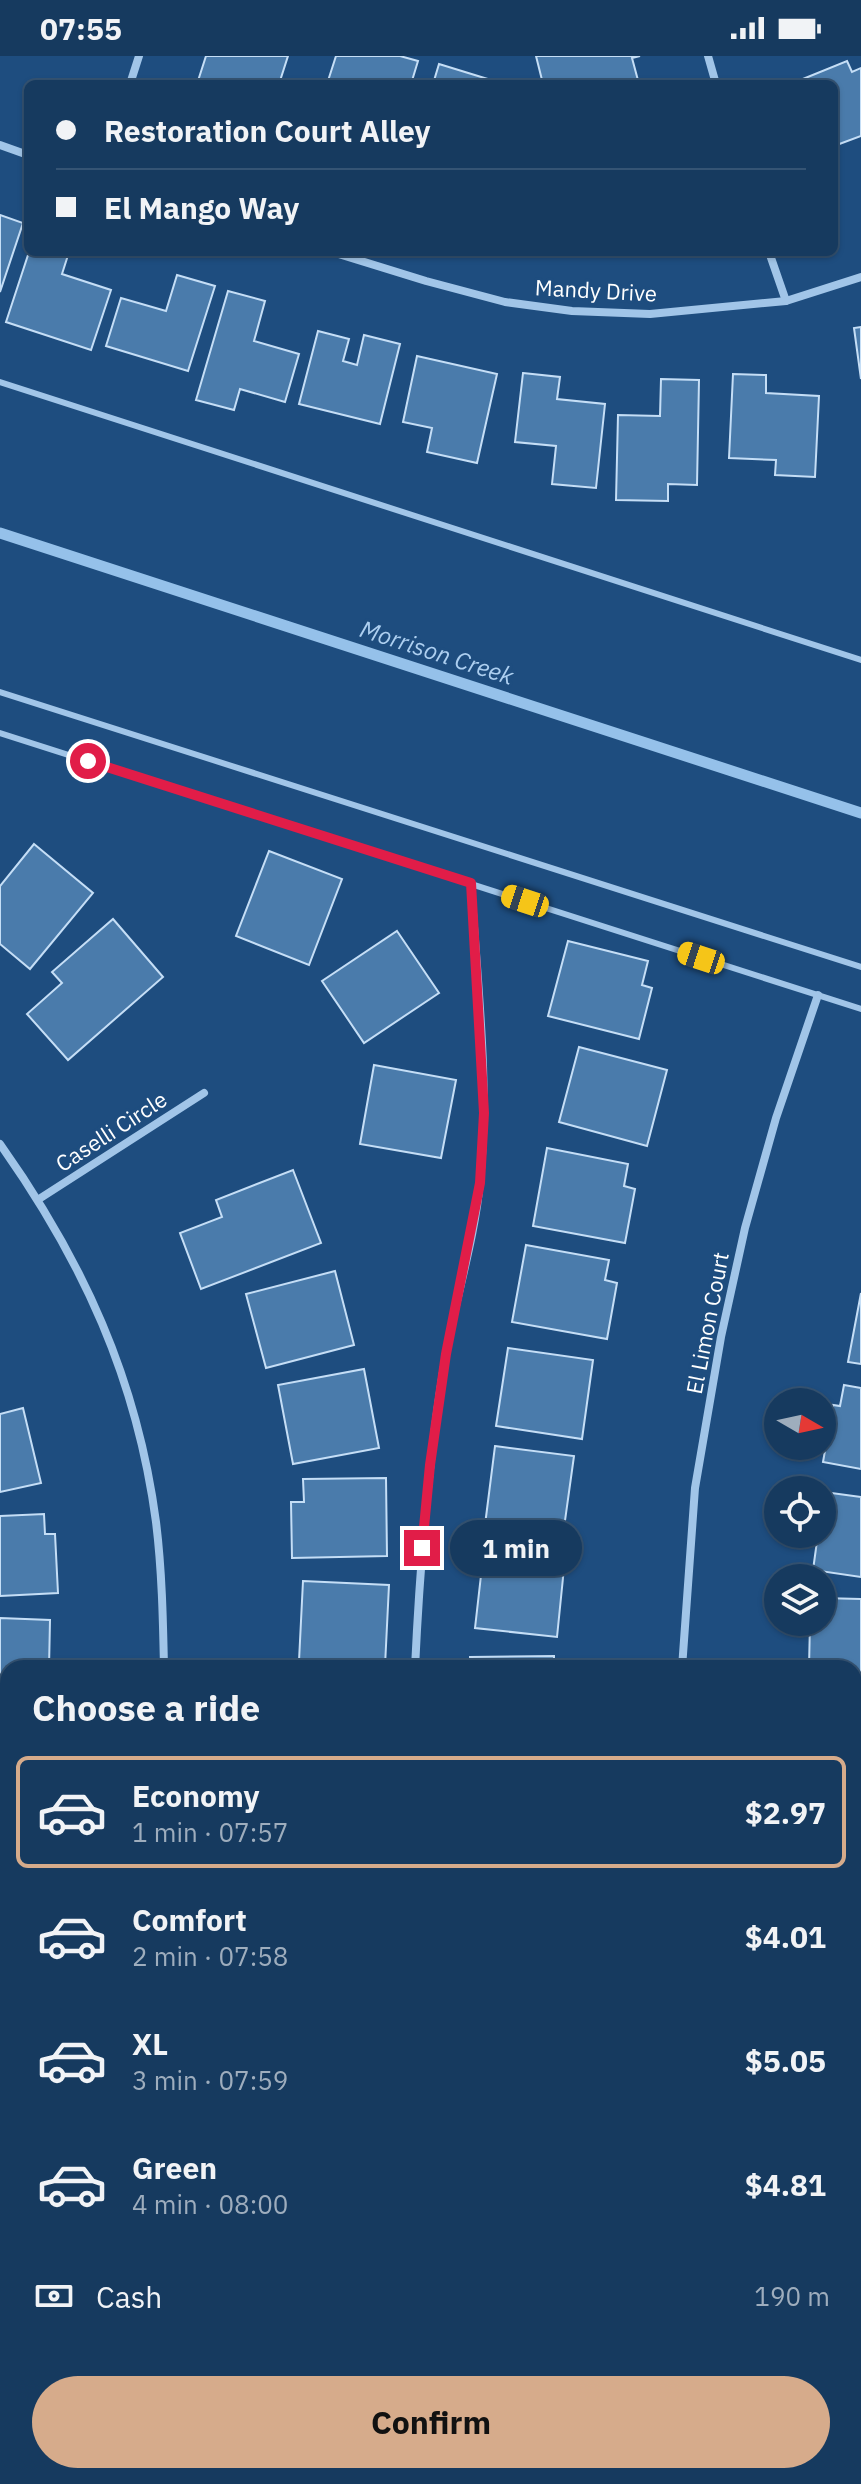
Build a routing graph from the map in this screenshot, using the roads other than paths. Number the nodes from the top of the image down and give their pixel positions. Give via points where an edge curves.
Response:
1 (139, 56) edge
2 (708, 56) edge
3 (131, 80) edge
4 (715, 80) edge
5 (0, 145) edge
6 (24, 154) edge
7 (345, 256) edge
8 (770, 256) edge
9 (861, 277) edge
10 (786, 301) junction
11 (0, 382) edge
12 (861, 660) edge
13 (0, 692) edge
14 (0, 733) edge
15 (471, 883) junction
16 (861, 967) edge
17 (818, 995) junction
18 (861, 1009) edge
19 (204, 1093) dead end
20 (0, 1144) edge
21 (39, 1199) junction
22 (164, 1660) edge
23 (415, 1660) edge
24 (683, 1660) edge

1 - 3 street
2 - 4 street
5 - 6 street
7 - 10 street, Mandy Drive via 505,302 572,311 650,314
8 - 10 street
9 - 10 street, Mandy Drive
11 - 12 lane
13 - 16 lane
14 - 15 lane
15 - 17 lane
15 - 23 street via 484,1113 480,1183 430,1465
17 - 18 lane
17 - 24 street, El Limon Court via 776,1118 721,1337 695,1488
19 - 21 street, Caselli Circle
20 - 21 street
21 - 22 street via 111,1341 139,1430 156,1522

